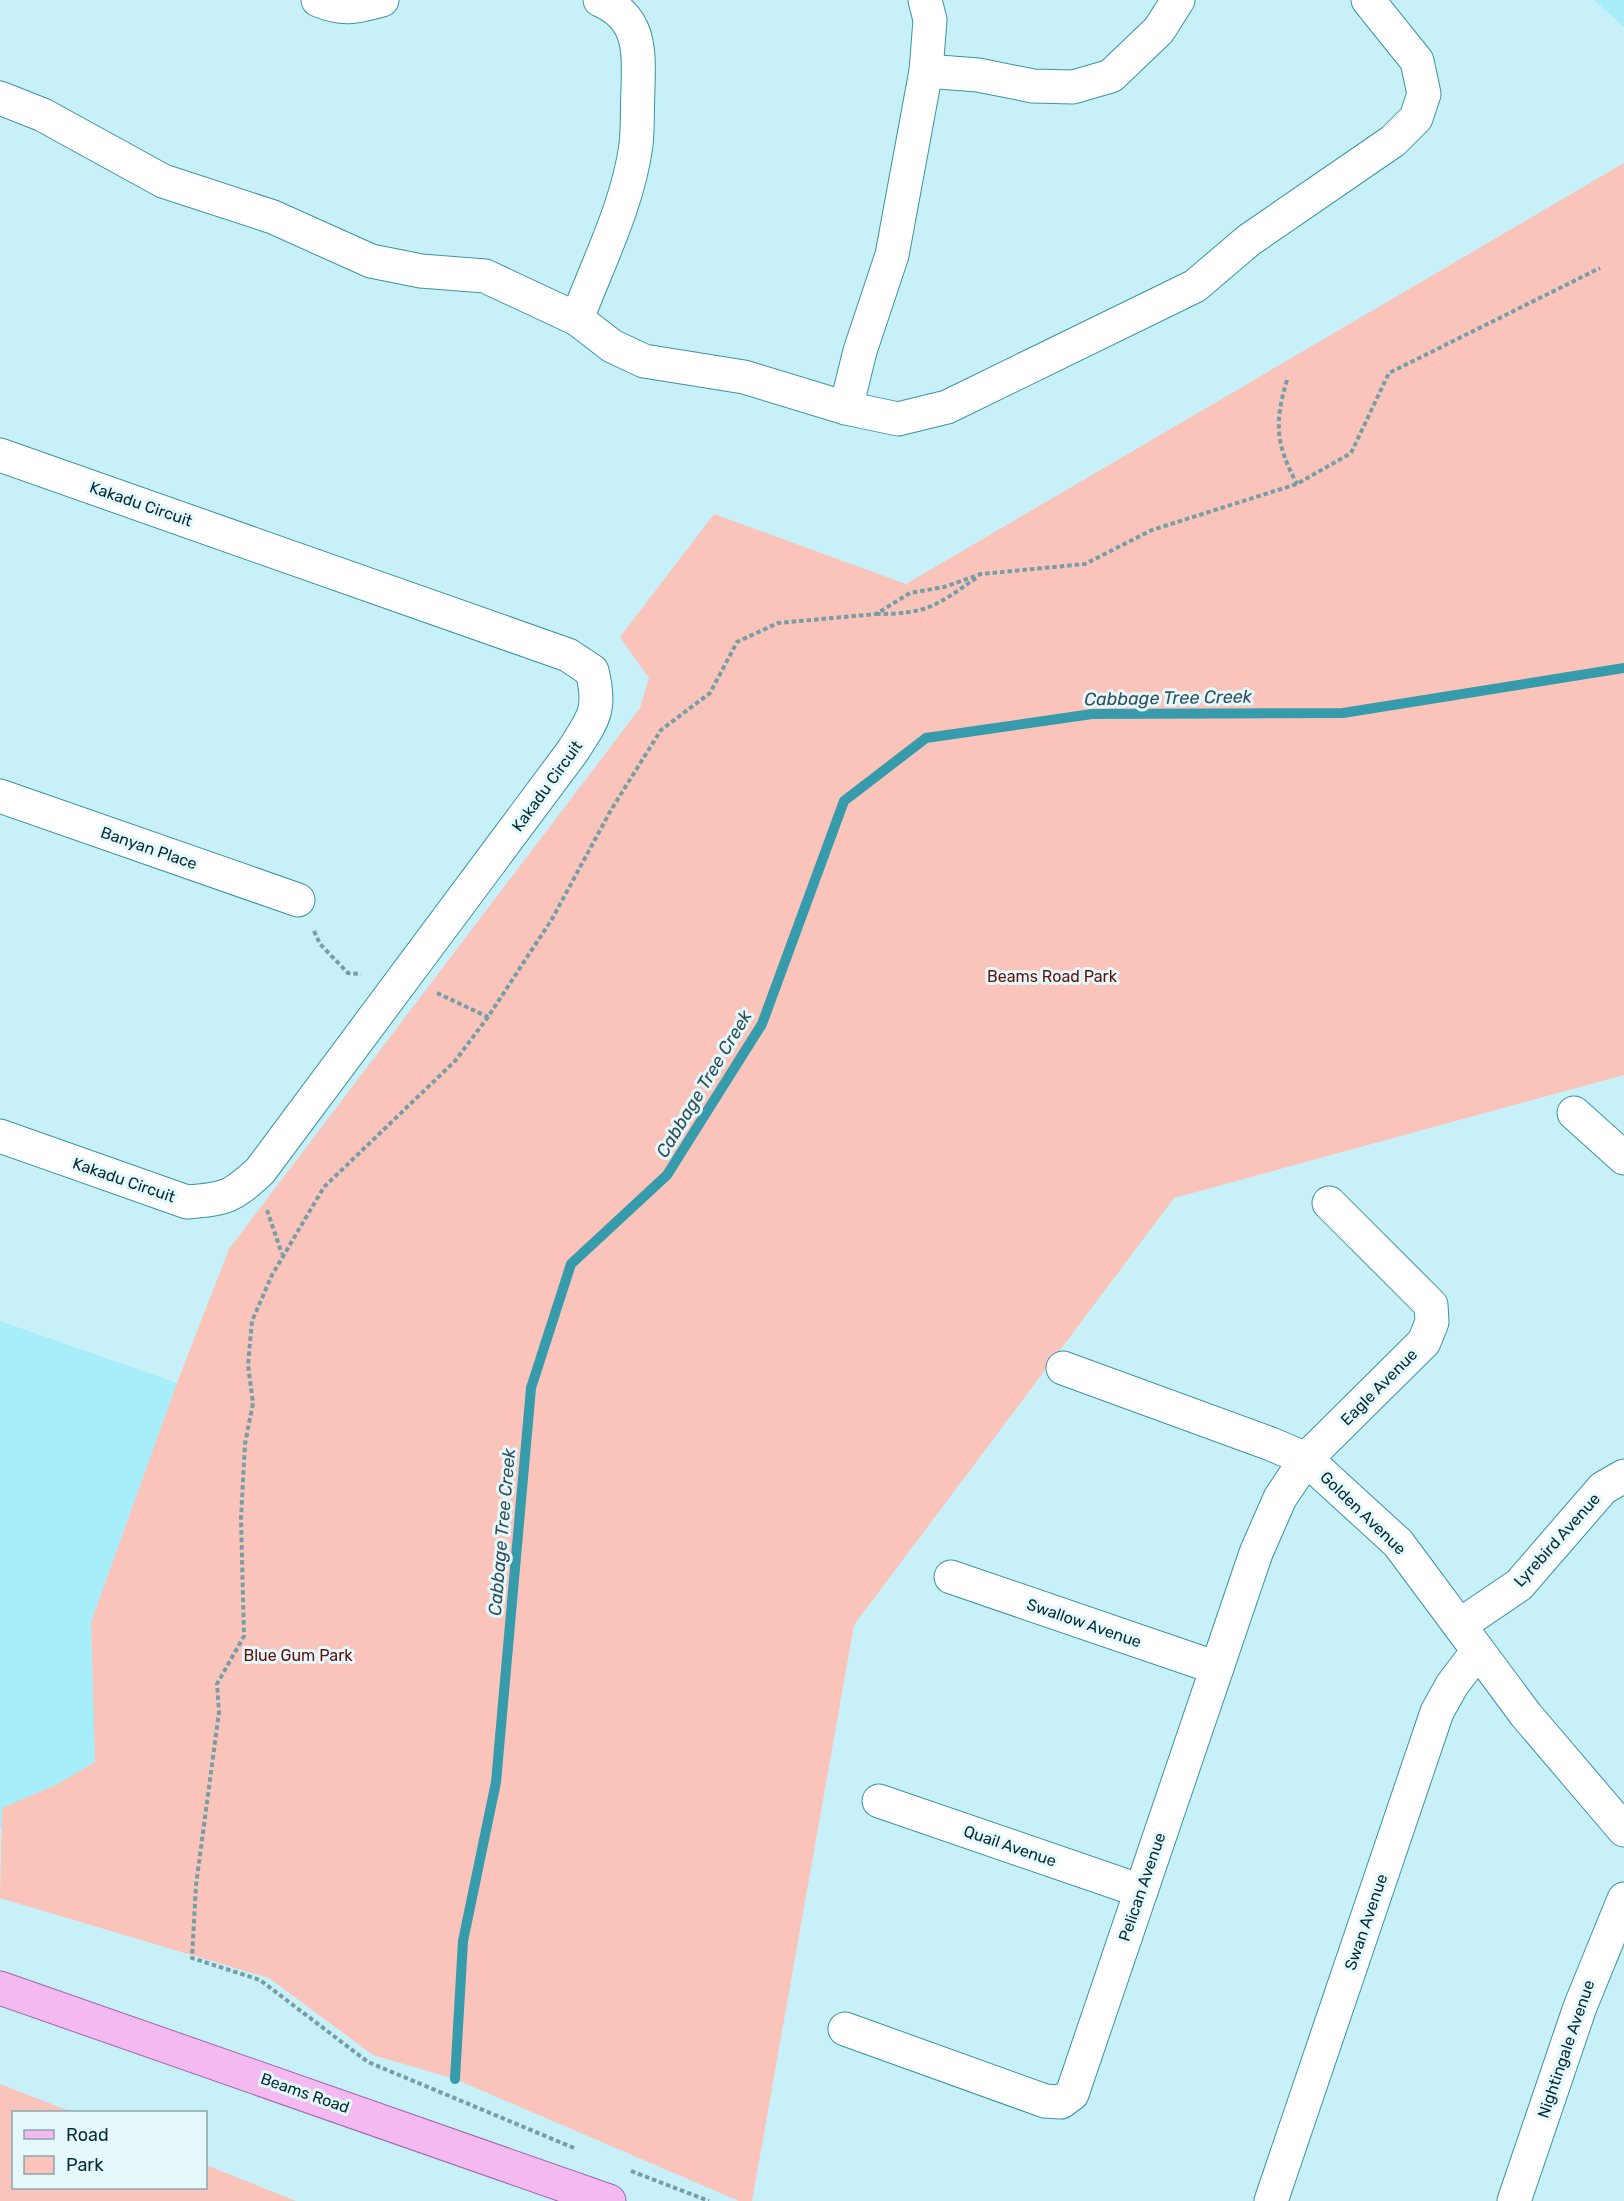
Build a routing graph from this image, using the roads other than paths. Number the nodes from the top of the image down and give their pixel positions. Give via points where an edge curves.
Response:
1 (318, 0) edge
2 (382, 0) edge
3 (600, 0) edge
4 (925, 0) edge
5 (1178, 0) edge
6 (1368, 0) edge
7 (926, 71) junction
8 (0, 98) edge
9 (577, 320) junction
10 (846, 408) junction
11 (0, 455) edge
12 (0, 796) edge
13 (298, 900) dead end
14 (1574, 1113) dead end
15 (0, 1136) edge
16 (1624, 1158) edge
17 (1329, 1203) dead end
18 (1063, 1368) dead end
19 (1306, 1459) junction
20 (1624, 1476) edge
21 (951, 1577) dead end
22 (1469, 1638) junction
23 (1217, 1668) junction
24 (879, 1801) dead end
25 (1622, 1823) edge
26 (1141, 1890) junction
27 (1624, 1899) edge
28 (0, 1988) edge
29 (845, 2029) dead end
30 (609, 2201) edge
31 (1271, 2201) edge
32 (1514, 2201) edge

1 - 2 street via 352,8
3 - 9 street via 612,5 631,24 639,53 636,144 626,190
4 - 7 street via 930,20
5 - 7 street via 1159,30 1111,76 1074,87 1033,87 978,75
6 - 10 street via 1417,61 1424,94 1416,118 1393,141 1250,240 1195,286 1118,325 947,407 898,419
7 - 10 street via 892,255 860,351
8 - 9 street via 43,116 164,181 273,218 371,261 421,271 485,276
9 - 10 street via 612,346 644,361 744,377
11 - 15 street, Kakadu Circuit via 568,655 592,671 598,697 591,723 406,978 260,1171 236,1193 187,1202
12 - 13 street, Banyan Place
14 - 16 street
17 - 19 street, Eagle Avenue via 1431,1305 1432,1323 1424,1342
18 - 19 street, Golden Avenue
19 - 22 street, Golden Avenue via 1398,1543
19 - 23 street, Pelican Avenue via 1280,1498 1256,1553
20 - 22 street, Lyrebird Avenue via 1603,1488
21 - 23 street, Swallow Avenue
22 - 25 street, Golden Avenue via 1526,1715
22 - 31 street, Swan Avenue via 1452,1685 1437,1712
23 - 26 street, Pelican Avenue
24 - 26 street, Quail Avenue
26 - 29 street, Pelican Avenue via 1072,2094 1061,2102 1045,2101
27 - 32 street, Nightingale Avenue via 1580,2007
28 - 30 main road, Beams Road

